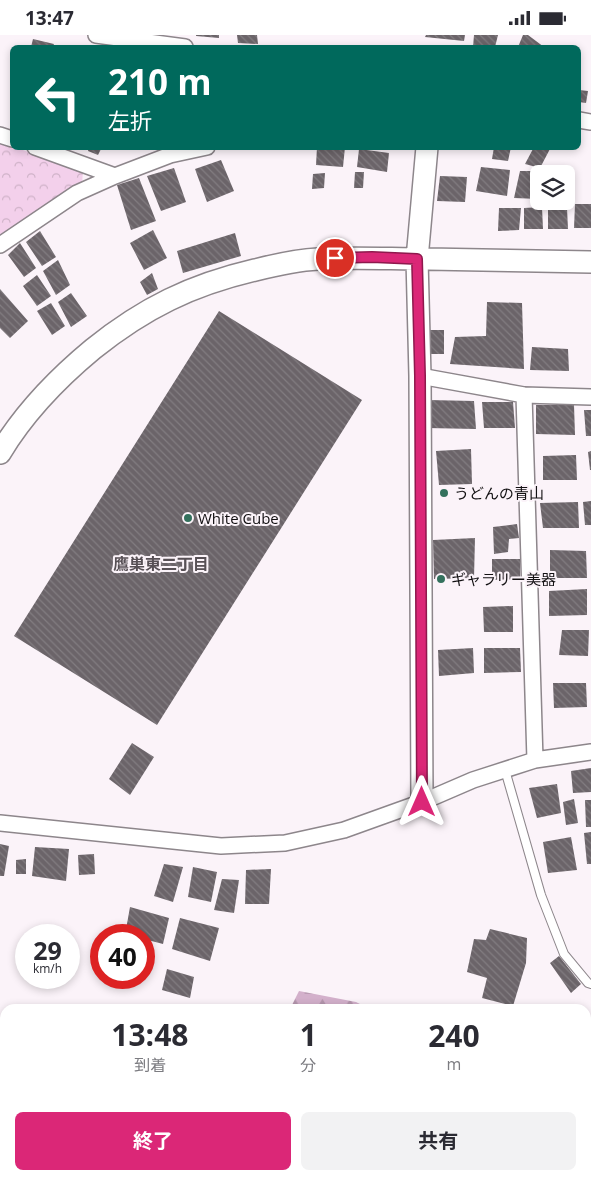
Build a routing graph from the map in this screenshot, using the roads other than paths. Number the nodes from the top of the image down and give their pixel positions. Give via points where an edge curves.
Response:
1 (96, 35) edge
2 (170, 45) edge
3 (44, 150) edge
4 (193, 150) edge
5 (427, 150) edge
6 (115, 176) junction
7 (0, 245) edge
8 (417, 259) junction
9 (591, 261) edge
10 (420, 376) junction
11 (524, 395) junction
12 (591, 397) edge
13 (7, 426) edge
14 (0, 453) edge
15 (591, 752) edge
16 (535, 759) junction
17 (504, 770) junction
18 (422, 802) junction
19 (0, 823) edge
20 (591, 984) edge

1 - 2 street
3 - 6 street
4 - 6 street via 170,155
5 - 8 street
6 - 7 street via 77,193
8 - 9 street
8 - 10 street
8 - 13 street via 316,259 237,274 186,291 145,312 102,342
10 - 11 street
10 - 18 street
11 - 12 street
11 - 16 street
13 - 14 street
15 - 16 street
16 - 17 street
17 - 18 street
17 - 20 lane via 541,895 564,954
18 - 19 street via 344,830 285,843 221,846

